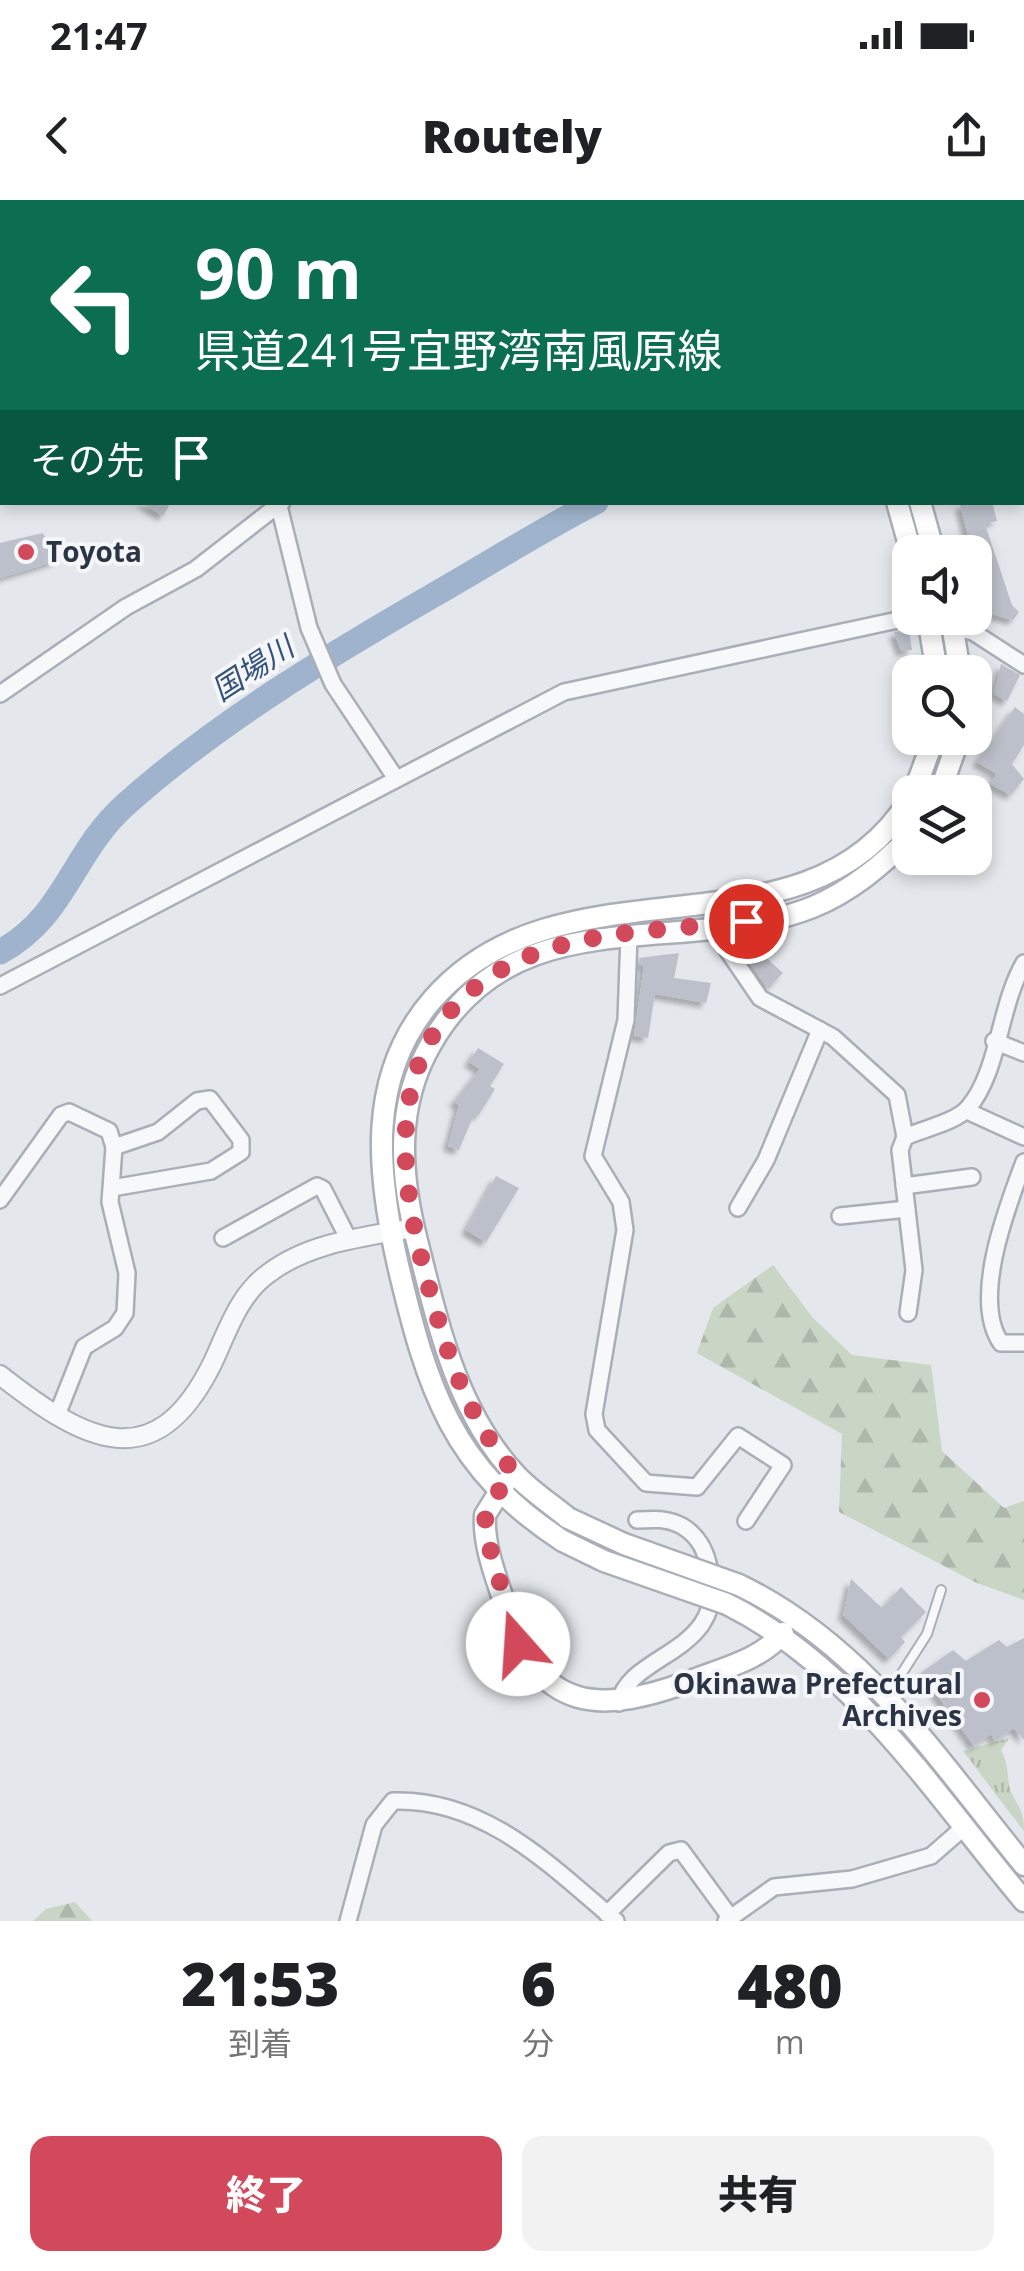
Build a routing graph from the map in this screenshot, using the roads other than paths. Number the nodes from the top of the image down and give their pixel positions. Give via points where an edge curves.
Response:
1 (277, 505) edge
2 (280, 505) edge
3 (899, 505) edge
4 (921, 505) edge
5 (907, 535) edge
6 (929, 535) edge
7 (892, 621) edge
8 (978, 635) edge
9 (1023, 660) edge
10 (0, 694) edge
11 (395, 777) junction
12 (892, 817) edge
13 (892, 856) edge
14 (720, 924) junction
15 (629, 935) junction
16 (1024, 963) edge
17 (0, 986) edge
18 (820, 1030) junction
19 (994, 1041) junction
20 (1024, 1053) edge
21 (966, 1111) junction
22 (906, 1137) junction
23 (1024, 1137) edge
24 (114, 1147) junction
25 (1024, 1162) edge
26 (972, 1177) dead end
27 (904, 1186) junction
28 (112, 1188) junction
29 (0, 1200) edge
30 (738, 1208) dead end
31 (907, 1209) junction
32 (840, 1216) dead end
33 (414, 1228) junction
34 (391, 1232) junction
35 (223, 1238) dead end
36 (348, 1240) junction
37 (908, 1313) dead end
38 (1024, 1343) edge
39 (0, 1375) edge
40 (57, 1414) junction
41 (513, 1471) junction
42 (498, 1493) junction
43 (637, 1520) dead end
44 (746, 1521) dead end
45 (941, 1590) dead end
46 (783, 1633) junction
47 (886, 1698) junction
48 (619, 1703) junction
49 (963, 1828) junction
50 (1024, 1865) edge
51 (1024, 1901) edge
52 (612, 1917) edge
53 (728, 1919) edge
54 (348, 1921) edge

1 - 10 street via 196,569 126,607
2 - 11 street via 309,628 333,684
3 - 5 main road
4 - 6 main road
7 - 11 street via 564,692
8 - 9 street
11 - 17 street
12 - 34 main road via 857,854 815,880 766,896 568,920 492,949 454,976 408,1032 384,1104 380,1147
13 - 14 main road via 811,908
14 - 15 main road
14 - 18 street via 728,951 760,998
15 - 33 main road via 535,953 499,971 442,1024 420,1063 403,1129
15 - 44 street via 626,1020 593,1156 621,1202 625,1230 594,1414 597,1430 646,1483 697,1487 738,1436 783,1465
16 - 19 street
18 - 22 street via 897,1095
18 - 30 street via 766,1160
19 - 20 street
19 - 21 street via 984,1082
21 - 22 street
21 - 23 street
22 - 27 street via 900,1150
24 - 28 street
24 - 28 street via 158,1132 197,1101 210,1099 240,1140 241,1152 211,1170
24 - 29 street via 102,1125 61,1115
25 - 38 street via 994,1242 992,1330 1001,1342
26 - 27 street
27 - 31 street
28 - 40 street via 127,1273 124,1313 116,1328 84,1347
31 - 32 street
31 - 37 street via 914,1270
33 - 34 street
33 - 41 main road via 466,1404
34 - 36 street
34 - 42 main road via 437,1398 458,1441
35 - 36 street via 317,1186
36 - 40 street via 293,1259 252,1288 188,1409 165,1427 124,1439
39 - 40 street
41 - 42 main road
41 - 47 main road, bridge via 568,1518 739,1585 822,1633
42 - 46 main road, bridge via 563,1541 727,1604
42 - 48 main road via 484,1528 527,1659 567,1695
43 - 48 street via 660,1518 694,1533 711,1571 710,1594 696,1632 630,1681
45 - 47 lane via 927,1634
46 - 48 main road via 770,1647 727,1667
46 - 49 main road via 856,1698
47 - 50 main road
49 - 51 main road
49 - 53 street via 931,1856 852,1879 774,1886
52 - 53 street via 668,1853 681,1850
52 - 54 street via 529,1847 483,1820 420,1800 393,1802 374,1825

